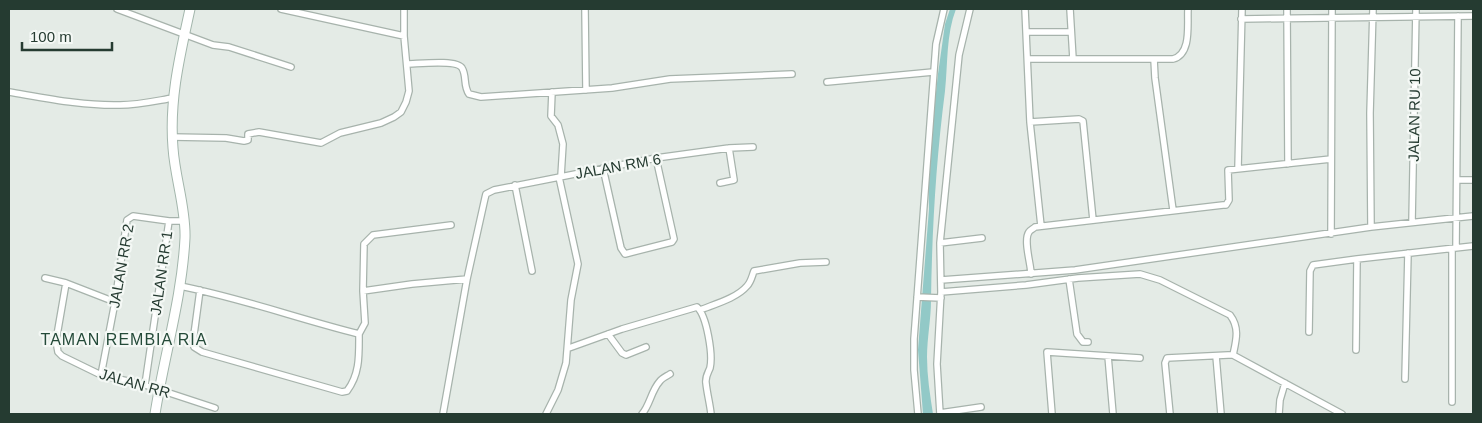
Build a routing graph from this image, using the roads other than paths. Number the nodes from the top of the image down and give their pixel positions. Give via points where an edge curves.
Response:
1 (117, 9) edge
2 (190, 9) edge
3 (281, 9) edge
4 (404, 9) edge
5 (585, 9) edge
6 (944, 9) edge
7 (970, 9) edge
8 (1025, 9) edge
9 (1070, 9) edge
10 (1188, 9) edge
11 (1242, 9) edge
12 (1287, 9) edge
13 (1332, 9) edge
14 (1373, 9) edge
15 (1416, 9) edge
16 (1416, 16) junction
17 (1458, 16) junction
18 (1473, 16) edge
19 (1373, 17) junction
20 (1241, 18) junction
21 (1287, 18) junction
22 (1332, 18) junction
23 (1026, 32) junction
24 (1072, 32) junction
25 (185, 34) junction
26 (404, 36) junction
27 (1028, 59) junction
28 (1073, 59) junction
29 (1154, 59) junction
30 (407, 64) junction
31 (291, 67) dead end
32 (933, 72) junction
33 (792, 74) dead end
34 (828, 82) dead end
35 (586, 90) junction
36 (9, 92) edge
37 (552, 92) junction
38 (173, 98) junction
39 (1030, 122) junction
40 (172, 137) junction
41 (752, 147) dead end
42 (729, 148) junction
43 (656, 158) junction
44 (1331, 159) junction
45 (1288, 164) junction
46 (603, 168) junction
47 (1238, 168) junction
48 (560, 177) junction
49 (1457, 180) junction
50 (1473, 180) edge
51 (720, 183) dead end
52 (515, 185) junction
53 (1173, 210) junction
54 (1473, 216) edge
55 (1456, 219) junction
56 (184, 220) junction
57 (1093, 220) junction
58 (169, 222) junction
59 (1412, 222) junction
60 (451, 225) dead end
61 (1041, 226) junction
62 (1371, 227) junction
63 (1331, 234) junction
64 (982, 238) dead end
65 (940, 244) junction
66 (1473, 246) edge
67 (1454, 248) junction
68 (1408, 253) junction
69 (1357, 258) junction
70 (826, 262) dead end
71 (1094, 267) junction
72 (532, 271) dead end
73 (1031, 274) junction
74 (1095, 276) junction
75 (45, 278) dead end
76 (468, 279) junction
77 (1069, 279) junction
78 (941, 280) junction
79 (66, 283) junction
80 (180, 286) junction
81 (200, 290) junction
82 (363, 291) junction
83 (940, 296) junction
84 (919, 298) junction
85 (115, 302) junction
86 (700, 310) junction
87 (1309, 332) dead end
88 (359, 334) junction
89 (608, 334) junction
90 (1088, 342) dead end
91 (646, 347) dead end
92 (569, 348) junction
93 (1356, 350) dead end
94 (1233, 355) junction
95 (1108, 356) junction
96 (1216, 356) junction
97 (1140, 358) dead end
98 (670, 374) dead end
99 (101, 375) junction
100 (1405, 379) dead end
101 (1285, 383) junction
102 (145, 385) junction
103 (159, 389) junction
104 (1452, 402) dead end
105 (982, 407) dead end
106 (215, 408) dead end
107 (1332, 412) edge
108 (940, 413) edge
109 (155, 414) edge
110 (443, 414) edge
111 (546, 414) edge
112 (642, 414) edge
113 (712, 414) edge
114 (918, 414) edge
115 (1052, 414) edge
116 (1113, 414) edge
117 (1170, 414) edge
118 (1221, 414) edge
119 (1279, 414) edge
120 (1342, 414) edge

1 - 25 street
2 - 25 main road
3 - 26 street
4 - 26 street
5 - 35 street
6 - 32 street
7 - 65 street via 959,55
8 - 23 street
9 - 24 street
10 - 29 street via 1186,45 1182,55 1173,59
11 - 20 street
12 - 21 street
13 - 22 street
14 - 19 street
15 - 16 street, JALAN RU 10
16 - 17 street
16 - 19 street
16 - 59 street, JALAN RU 10
17 - 18 street
17 - 49 street
19 - 22 street
19 - 62 street
20 - 21 street
20 - 47 street
21 - 22 street
21 - 45 street
22 - 44 street
23 - 24 street
23 - 27 street
24 - 28 street
25 - 31 street
25 - 38 main road
26 - 30 street
27 - 28 street
27 - 39 street
28 - 29 street
29 - 53 street
30 - 37 street via 460,65 465,89 469,94 481,97
30 - 40 street via 409,91 401,112 382,123 340,134 326,142 259,132 248,134 248,140 244,141
32 - 34 street
32 - 84 street
33 - 35 street via 670,79
35 - 37 street
36 - 38 street via 86,104 142,104
37 - 48 street via 551,116 558,125 564,144
38 - 40 main road
39 - 57 street via 1083,121
39 - 61 street
40 - 56 main road
41 - 42 street, JALAN RM 6
42 - 43 street, JALAN RM 6
42 - 51 street via 734,180
43 - 46 street, JALAN RM 6
43 - 46 street via 674,237 672,242 625,254
44 - 45 street
44 - 63 street
45 - 47 street
46 - 48 street, JALAN RM 6
47 - 53 street via 1227,172 1229,200 1226,204
48 - 52 street, JALAN RM 6
48 - 92 street via 578,264 571,300
49 - 50 street
49 - 55 street
52 - 72 street
52 - 76 street, JALAN RM 6 via 486,194
53 - 57 street
54 - 55 street
55 - 59 street
55 - 67 street
56 - 58 street
56 - 80 main road
57 - 61 street
58 - 85 street, JALAN RR 2 via 130,217
58 - 102 street, JALAN RR 1
59 - 62 street
60 - 82 street via 373,235 362,249
61 - 73 street via 1028,233 1026,241
62 - 63 street
63 - 71 street
64 - 65 street
65 - 78 street
66 - 67 street
67 - 68 street
67 - 104 street
68 - 69 street
68 - 100 street
69 - 87 street via 1312,267
69 - 93 street
70 - 86 street via 754,271 744,289
71 - 73 street
71 - 74 street
73 - 78 street
74 - 77 street
74 - 94 street via 1147,275 1217,307 1230,315 1238,329
75 - 79 street
76 - 82 street
76 - 110 street
77 - 83 street
77 - 90 street via 1077,334 1083,342
78 - 83 street
79 - 85 street
79 - 99 street, JALAN RR via 56,341 58,352
80 - 81 street
80 - 103 main road
81 - 88 street
81 - 88 street via 193,342 202,352 342,392 351,386 359,365
82 - 88 street via 365,323
83 - 84 street
83 - 108 street via 937,364
84 - 114 street via 914,370
85 - 99 street, JALAN RR 2
86 - 89 street via 694,307
86 - 113 street via 708,336 710,368 706,382
89 - 91 street via 626,355
89 - 92 street
92 - 111 street via 558,390
94 - 96 street
94 - 101 street
95 - 97 street
95 - 115 street via 1048,352
95 - 116 street
96 - 117 street via 1167,358
96 - 118 street
98 - 112 street via 660,381
99 - 102 street, JALAN RR
101 - 107 street
101 - 119 street
102 - 103 street, JALAN RR
103 - 106 street, JALAN RR
103 - 109 main road
105 - 108 street
107 - 120 street

